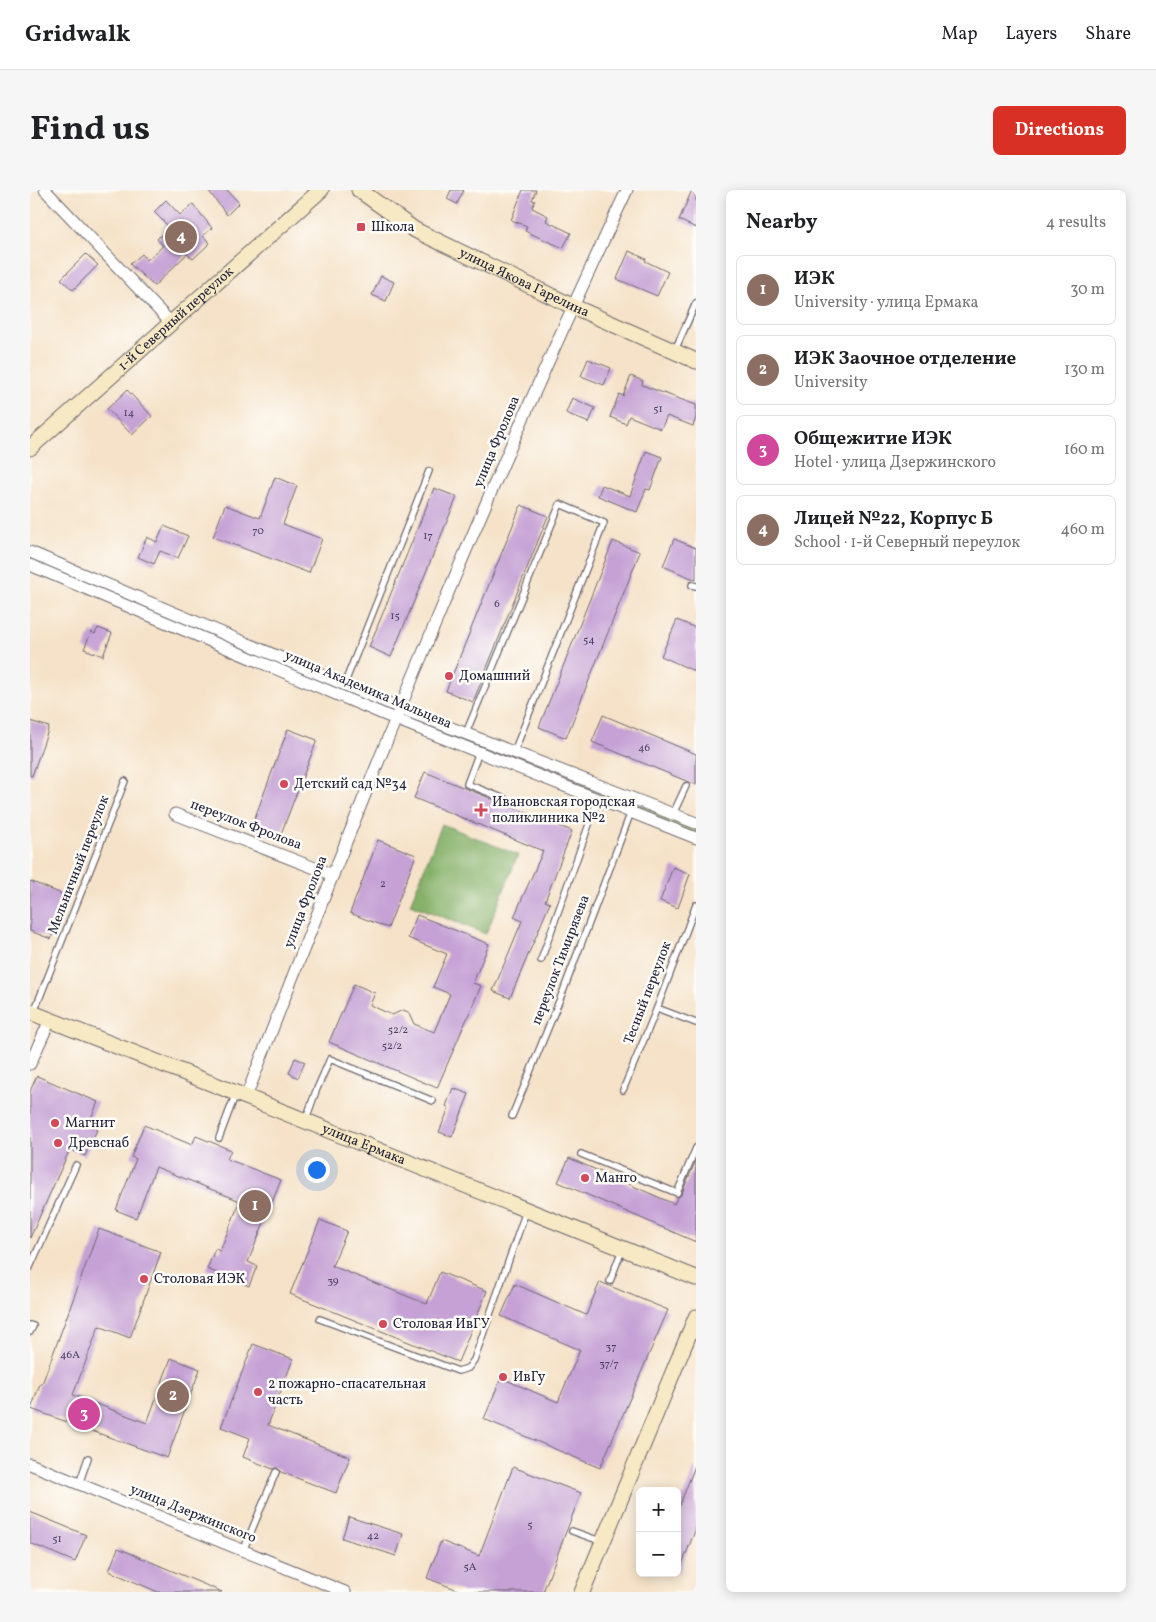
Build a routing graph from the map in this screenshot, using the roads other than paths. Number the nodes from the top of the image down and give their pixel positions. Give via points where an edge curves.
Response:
1 (46, 190) edge
2 (321, 190) edge
3 (359, 190) edge
4 (626, 190) edge
5 (696, 303) edge
6 (572, 306) junction
7 (171, 323) junction
8 (674, 352) junction
9 (696, 361) edge
10 (30, 448) edge
11 (429, 471) dead end
12 (30, 552) edge
13 (30, 565) edge
14 (344, 685) junction
15 (398, 714) junction
16 (466, 733) junction
17 (479, 752) junction
18 (514, 752) junction
19 (125, 781) dead end
20 (686, 786) dead end
21 (603, 787) junction
22 (505, 799) dead end
23 (598, 799) junction
24 (631, 812) junction
25 (175, 814) dead end
26 (673, 814) junction
27 (696, 822) edge
28 (696, 838) edge
29 (333, 875) junction
30 (696, 905) edge
31 (541, 960) dead end
32 (657, 1008) junction
33 (32, 1013) edge
34 (50, 1020) junction
35 (696, 1023) edge
36 (30, 1064) edge
37 (623, 1090) dead end
38 (241, 1095) junction
39 (433, 1101) dead end
40 (512, 1116) dead end
41 (305, 1121) junction
42 (219, 1138) dead end
43 (696, 1148) edge
44 (582, 1154) dead end
45 (76, 1165) dead end
46 (526, 1209) junction
47 (622, 1248) junction
48 (30, 1267) edge
49 (696, 1278) edge
50 (610, 1281) dead end
51 (696, 1317) edge
52 (320, 1319) dead end
53 (30, 1325) edge
54 (30, 1332) edge
55 (88, 1458) dead end
56 (30, 1464) edge
57 (276, 1472) dead end
58 (79, 1484) junction
59 (572, 1531) dead end
60 (603, 1542) junction
61 (244, 1551) junction
62 (345, 1592) edge
63 (582, 1592) edge

1 - 7 street
2 - 7 main road, 1-й Северный переулок
3 - 6 main road, улица Якова Гарелина via 415,230
4 - 6 street, улица Фролова
5 - 8 lane
6 - 8 main road, улица Якова Гарелина
6 - 15 street, улица Фролова
7 - 10 main road, 1-й Северный переулок
8 - 9 main road, улица Якова Гарелина
11 - 14 lane
12 - 14 street
13 - 15 street, улица Академика Мальцева
14 - 15 street
15 - 16 street
15 - 17 street, улица Академика Мальцева
15 - 29 street, улица Фролова
16 - 18 street
16 - 18 lane via 560,504 604,523
17 - 22 lane via 467,784
17 - 23 street, улица Академика Мальцева
18 - 21 street
19 - 33 lane, Мельничный переулок
20 - 26 lane
21 - 23 street
21 - 26 street
23 - 24 street, улица Академика Мальцева
23 - 31 lane
24 - 28 street, улица Академика Мальцева
24 - 40 lane, переулок Тимирязева
25 - 29 street, переулок Фролова
26 - 27 street
29 - 38 street, улица Фролова
30 - 32 lane, Тесный переулок
32 - 35 lane
32 - 37 lane, Тесный переулок
33 - 34 main road, улица Ермака
34 - 36 street
34 - 38 main road, улица Ермака
38 - 41 main road, улица Ермака
38 - 42 lane
39 - 41 lane via 330,1059
41 - 46 main road, улица Ермака
43 - 44 lane via 677,1194
45 - 48 lane
46 - 47 main road, улица Ермака
46 - 52 lane via 474,1360 468,1368 458,1371
47 - 49 main road, улица Ермака
47 - 50 lane
51 - 60 main road
53 - 54 lane via 33,1326
55 - 58 lane
56 - 58 street, улица Дзержинского
57 - 61 lane
58 - 61 street, улица Дзержинского
59 - 60 lane
60 - 63 main road
61 - 62 street, улица Дзержинского

